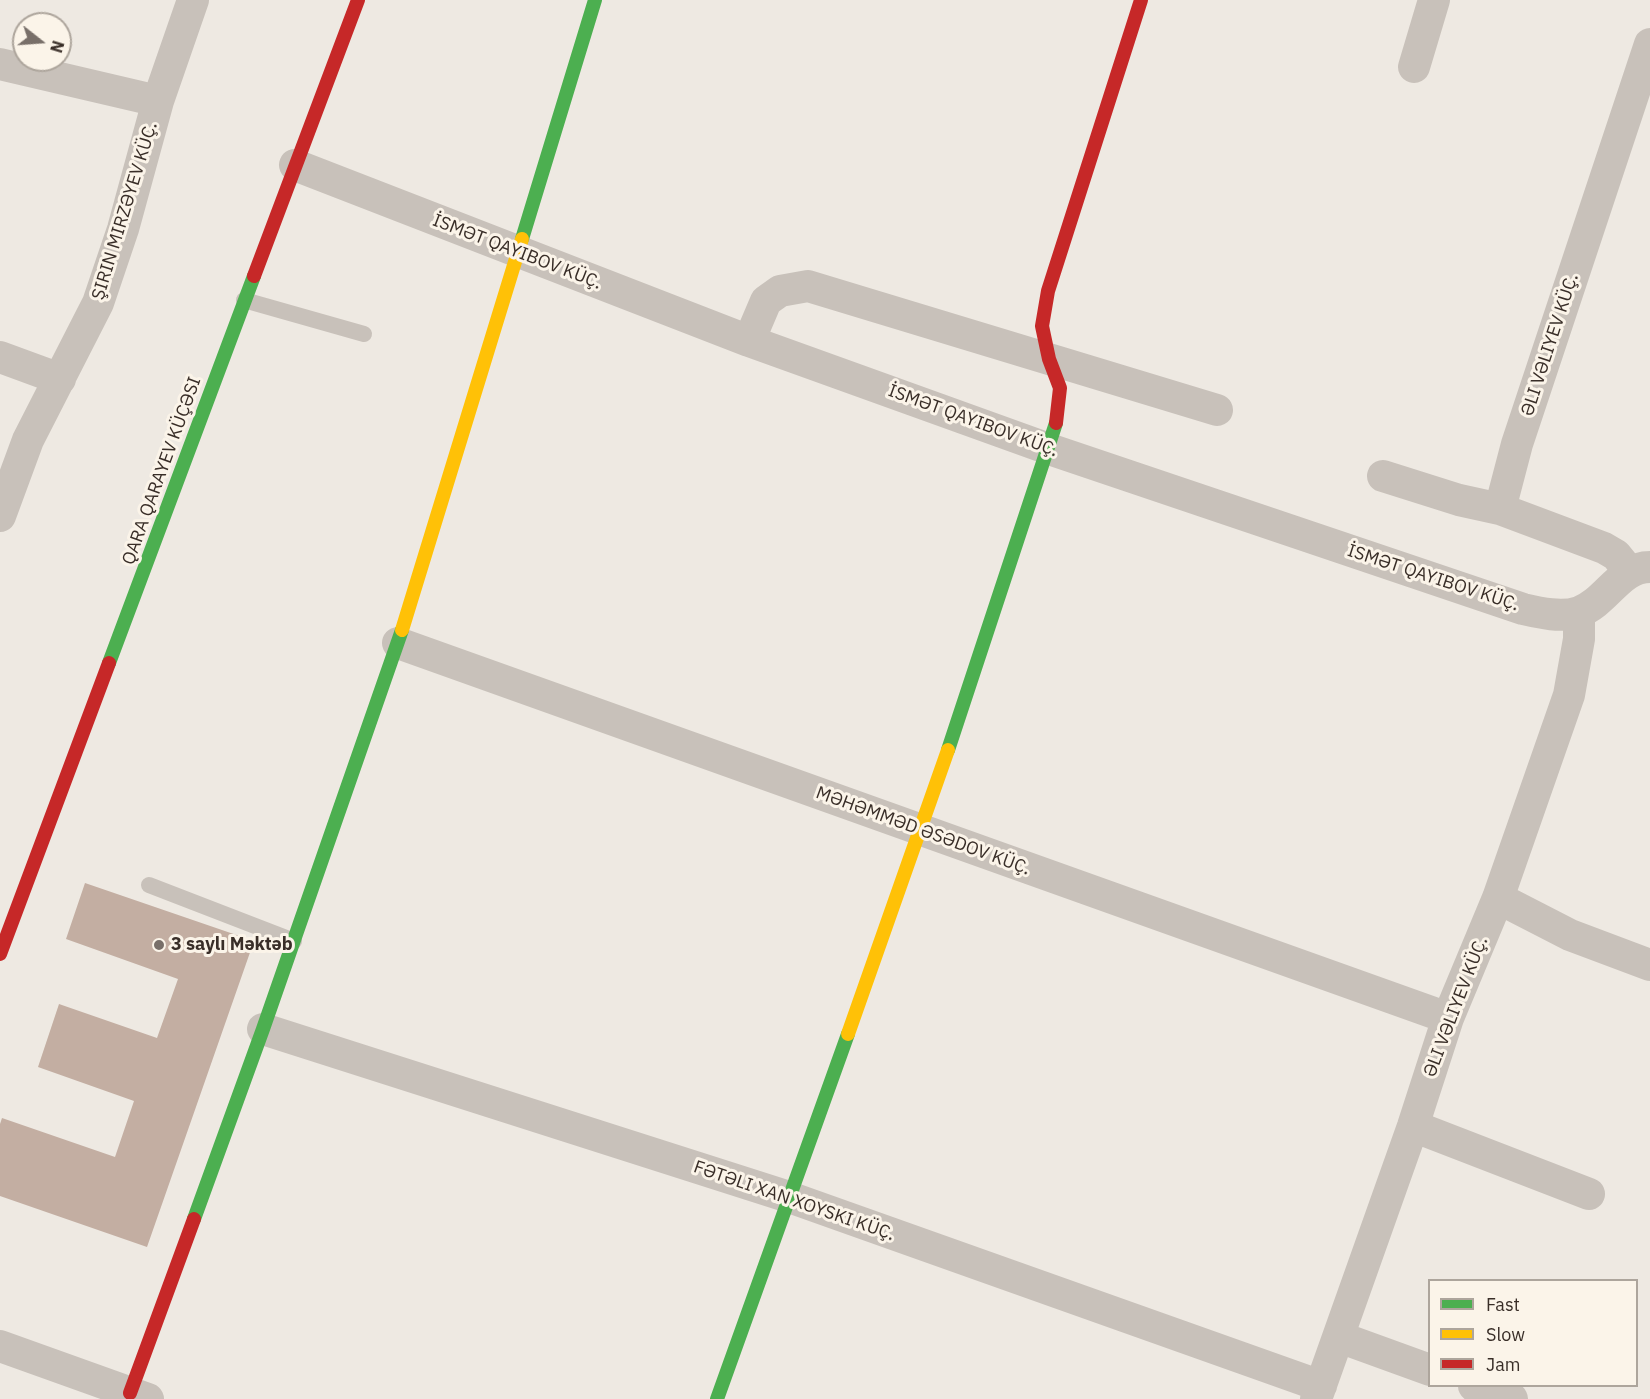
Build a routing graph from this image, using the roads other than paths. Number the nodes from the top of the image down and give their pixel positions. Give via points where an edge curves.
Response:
1 (193, 0) edge
2 (358, 0) edge
3 (595, 0) edge
4 (1141, 0) edge
5 (1434, 0) edge
6 (1650, 44) edge
7 (0, 64) edge
8 (1414, 67) dead end
9 (158, 101) junction
10 (295, 165) junction
11 (518, 253) junction
12 (244, 300) junction
13 (364, 334) dead end
14 (749, 341) junction
15 (0, 357) edge
16 (1049, 359) junction
17 (60, 380) junction
18 (1217, 410) dead end
19 (1049, 449) junction
20 (1383, 476) dead end
21 (1500, 509) junction
22 (0, 516) edge
23 (1640, 569) edge
24 (1580, 612) junction
25 (398, 643) junction
26 (921, 831) junction
27 (149, 885) dead end
28 (1498, 898) junction
29 (294, 941) junction
30 (0, 954) edge
31 (1650, 965) edge
32 (1448, 1018) junction
33 (263, 1029) junction
34 (1413, 1126) junction
35 (1589, 1194) dead end
36 (789, 1197) junction
37 (1339, 1338) junction
38 (0, 1346) edge
39 (1428, 1369) edge
40 (1477, 1387) edge
41 (1318, 1392) edge
42 (139, 1396) edge
43 (717, 1399) edge
44 (1512, 1399) edge

1 - 9 street, ŞIRIN MIRZƏYEV KÜÇ.
2 - 10 street, QARA QARAYEV KÜÇƏSI
3 - 11 street
4 - 16 street via 1048,291 1042,326
5 - 8 street
6 - 21 street, ƏLI VƏLIYEV KÜÇ. via 1517,444
7 - 9 street
9 - 17 street, ŞIRIN MIRZƏYEV KÜÇ. via 98,303
10 - 11 street
10 - 12 street, QARA QARAYEV KÜÇƏSI
11 - 14 street
11 - 25 street
12 - 13 lane
12 - 30 street, QARA QARAYEV KÜÇƏSI
14 - 16 street via 766,301 780,291 808,286
14 - 19 street
15 - 17 street
16 - 18 street
16 - 19 street via 1060,388
17 - 22 street, ŞIRIN MIRZƏYEV KÜÇ. via 28,440
19 - 24 street via 1523,609
19 - 26 street
20 - 21 street
21 - 23 street via 1604,548
23 - 24 street
24 - 28 street, ƏLI VƏLIYEV KÜÇ. via 1569,695
25 - 26 street, MƏHƏMMƏD ƏSƏDOV KÜÇ.
25 - 29 street
26 - 32 street, MƏHƏMMƏD ƏSƏDOV KÜÇ.
26 - 36 street
27 - 29 lane
28 - 31 street via 1570,934
28 - 32 street, ƏLI VƏLIYEV KÜÇ.
29 - 33 street
32 - 34 street, ƏLI VƏLIYEV KÜÇ.
33 - 36 street, FƏTƏLI XAN XOYSKI KÜÇ.
33 - 42 street
34 - 35 street
34 - 37 street, ƏLI VƏLIYEV KÜÇ.
36 - 41 street, FƏTƏLI XAN XOYSKI KÜÇ.
36 - 43 street
37 - 39 street
37 - 41 street, ƏLI VƏLIYEV KÜÇ.
38 - 42 street
40 - 44 street

